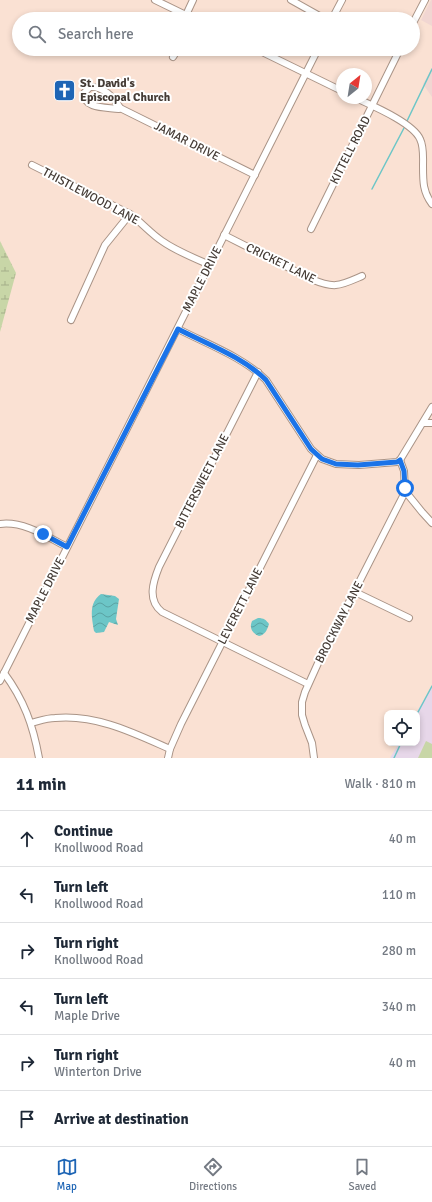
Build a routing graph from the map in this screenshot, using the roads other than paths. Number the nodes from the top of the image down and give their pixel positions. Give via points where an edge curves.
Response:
1 (155, 0) edge
2 (193, 0) edge
3 (291, 0) edge
4 (342, 0) edge
5 (425, 0) edge
6 (180, 12) edge
7 (187, 12) edge
8 (312, 12) edge
9 (336, 12) edge
10 (419, 12) edge
11 (271, 56) edge
12 (314, 56) edge
13 (397, 56) edge
14 (306, 73) junction
15 (336, 88) edge
16 (368, 104) edge
17 (372, 106) junction
18 (120, 108) junction
19 (32, 165) dead end
20 (255, 175) junction
21 (432, 204) edge
22 (130, 214) junction
23 (311, 229) dead end
24 (224, 235) junction
25 (210, 266) junction
26 (362, 276) dead end
27 (71, 320) dead end
28 (178, 329) junction
29 (258, 372) junction
30 (432, 407) edge
31 (423, 422) junction
32 (432, 423) edge
33 (317, 455) junction
34 (400, 460) junction
35 (405, 491) junction
36 (432, 523) edge
37 (0, 524) edge
38 (67, 547) junction
39 (354, 592) junction
40 (409, 618) dead end
41 (222, 641) junction
42 (4, 673) junction
43 (0, 681) edge
44 (308, 684) junction
45 (31, 723) junction
46 (170, 749) junction
47 (39, 758) edge
48 (168, 758) edge
49 (314, 758) edge

1 - 6 street
2 - 7 street
3 - 8 street
4 - 9 street
5 - 10 street
11 - 14 street
12 - 14 street, MAPLE DRIVE
13 - 17 street, KITTELL ROAD
14 - 15 street
14 - 20 street, MAPLE DRIVE
16 - 17 street
17 - 21 street via 406,124 420,138 423,152 423,184
17 - 23 street, KITTELL ROAD
18 - 18 street, JAMAR DRIVE via 108,94 95,86 84,93 87,103 94,106
18 - 20 street, JAMAR DRIVE
19 - 22 street, THISTLEWOOD LANE
20 - 24 street, MAPLE DRIVE
22 - 25 street, THISTLEWOOD LANE via 169,246
22 - 27 street via 105,245
24 - 25 street, MAPLE DRIVE
24 - 26 street, CRICKET LANE via 322,284 336,286
25 - 28 street, MAPLE DRIVE
28 - 29 street
28 - 38 street, MAPLE DRIVE
29 - 33 street
29 - 41 street, BITTERSWEET LANE via 153,581 152,592 156,606 162,612
30 - 31 street
31 - 32 street
31 - 34 street
33 - 34 street via 336,464 358,465
33 - 41 street, LEVERETT LANE
34 - 35 street via 404,471
35 - 36 street
35 - 39 street, BROCKWAY LANE
37 - 38 street via 26,526
38 - 42 street, MAPLE DRIVE
39 - 40 street
39 - 44 street, BROCKWAY LANE
41 - 44 street
41 - 46 street, LEVERETT LANE
42 - 43 street, MAPLE DRIVE
42 - 45 street via 12,683
44 - 49 street, BROCKWAY LANE via 302,702 302,716 312,743
45 - 46 street via 55,718 104,722
45 - 47 street
46 - 48 street, LEVERETT LANE

